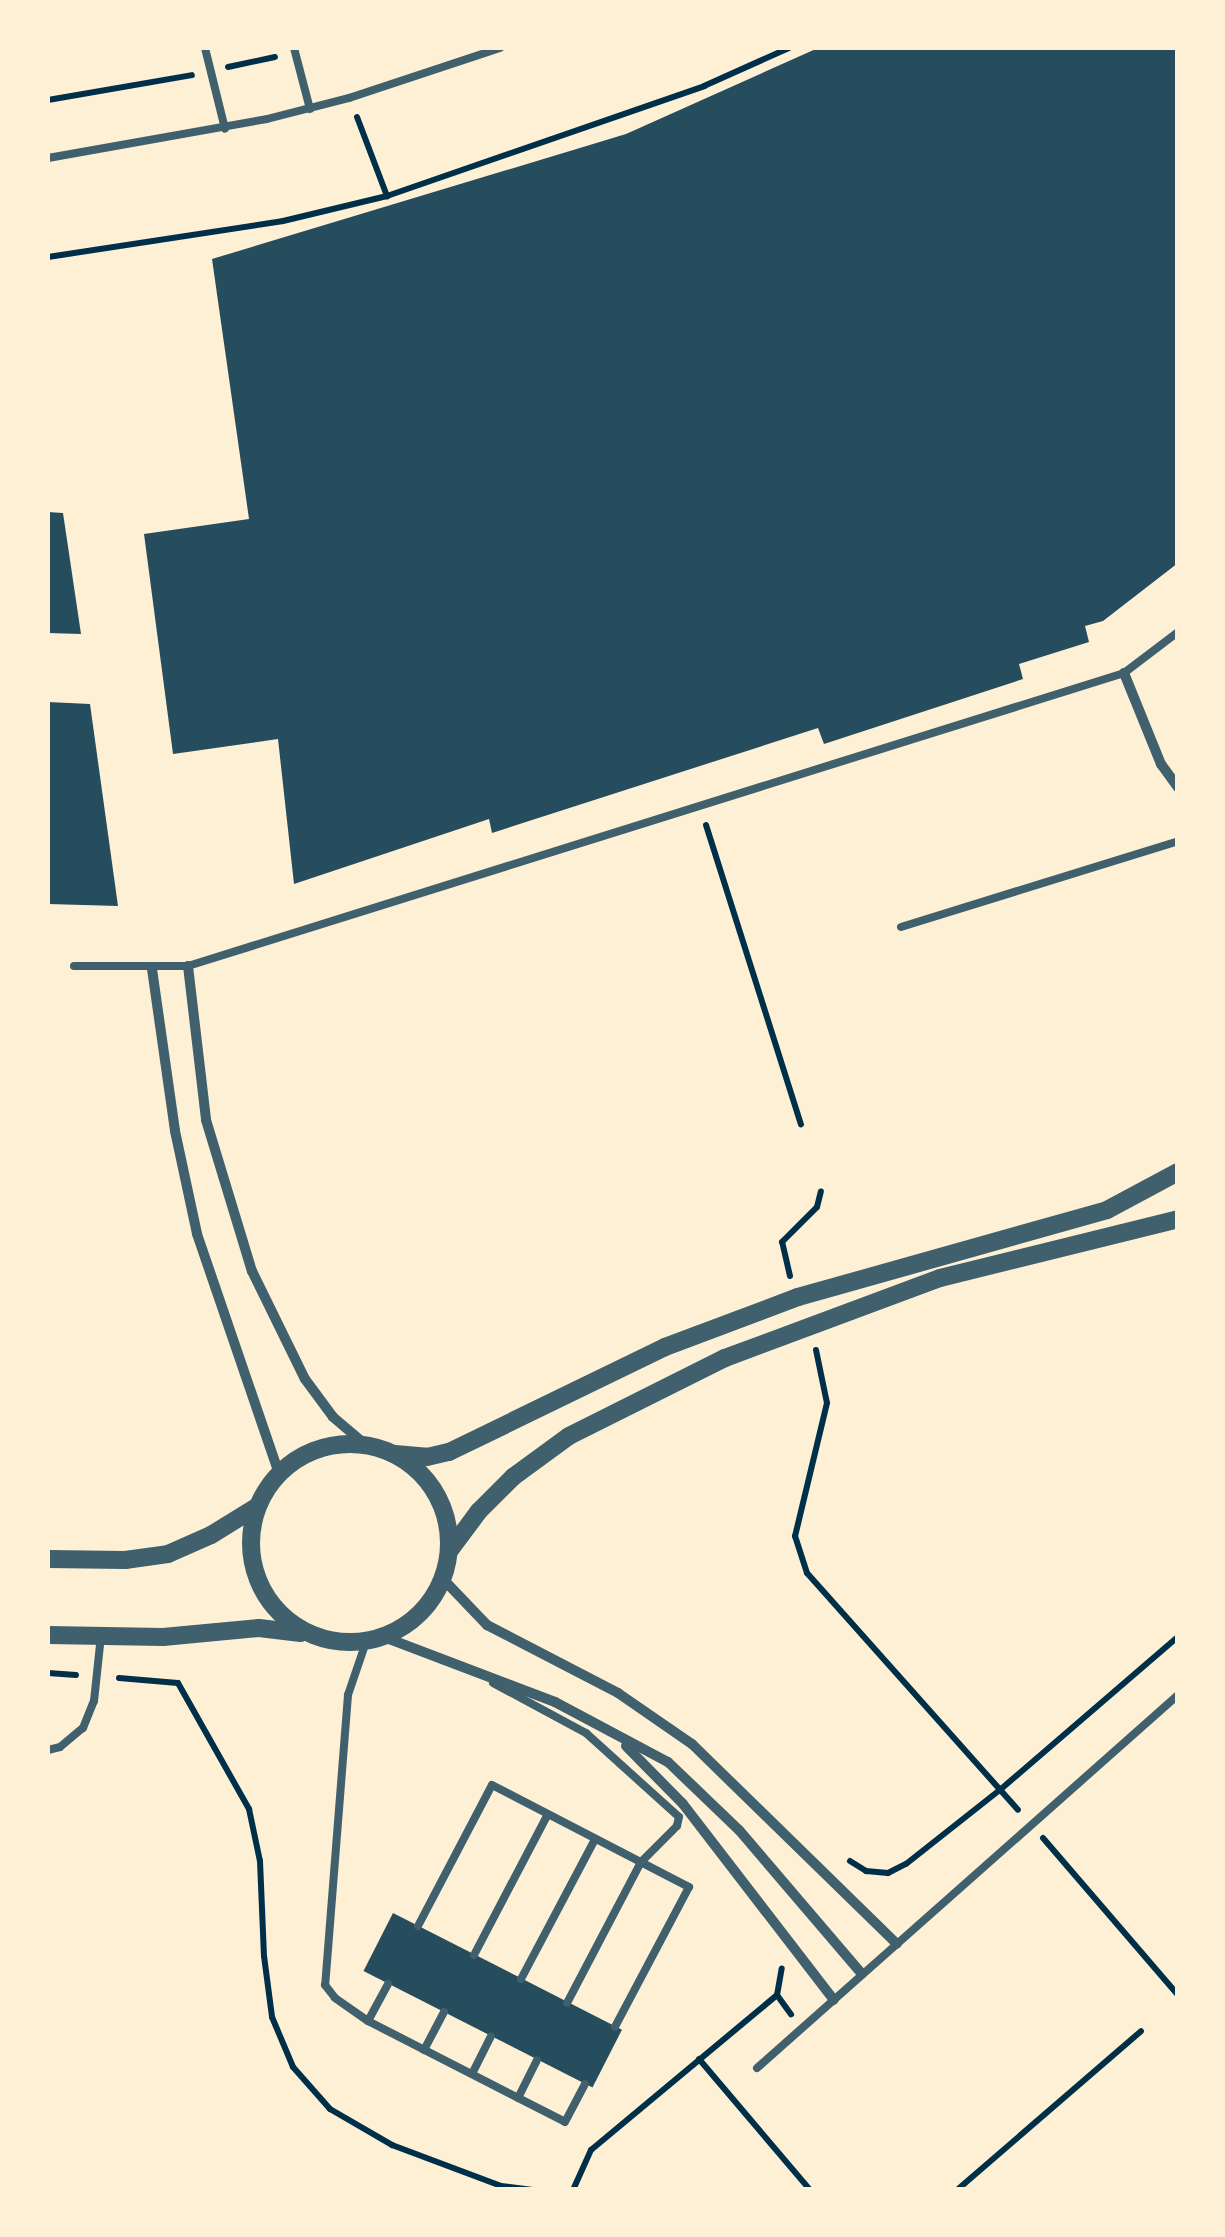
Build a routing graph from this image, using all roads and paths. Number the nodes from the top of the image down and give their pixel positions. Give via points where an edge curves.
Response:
1 (204, 48) edge
2 (500, 48) edge
3 (789, 48) edge
4 (295, 50) edge
5 (210, 72) junction
6 (349, 98) junction
7 (48, 100) edge
8 (310, 109) junction
9 (225, 129) junction
10 (48, 158) edge
11 (387, 196) junction
12 (48, 257) edge
13 (1178, 632) edge
14 (1124, 672) junction
15 (1178, 787) edge
16 (706, 824) dead end
17 (1178, 841) edge
18 (901, 928) dead end
19 (74, 966) dead end
20 (188, 966) junction
21 (152, 968) junction
22 (801, 1124) dead end
23 (1178, 1172) edge
24 (821, 1192) dead end
25 (1178, 1219) edge
26 (792, 1282) dead end
27 (813, 1339) dead end
28 (366, 1445) junction
29 (395, 1454) junction
30 (279, 1473) junction
31 (258, 1506) junction
32 (450, 1550) junction
33 (48, 1559) edge
34 (443, 1579) junction
35 (309, 1634) junction
36 (48, 1635) edge
37 (101, 1636) junction
38 (1178, 1637) edge
39 (375, 1640) junction
40 (480, 1676) junction
41 (1178, 1695) edge
42 (622, 1741) junction
43 (48, 1750) edge
44 (1000, 1790) junction
45 (548, 1814) junction
46 (1031, 1824) junction
47 (595, 1839) junction
48 (850, 1861) dead end
49 (641, 1862) junction
50 (418, 1926) dead end
51 (896, 1944) junction
52 (776, 1951) dead end
53 (474, 1956) dead end
54 (862, 1974) junction
55 (521, 1980) dead end
56 (388, 1984) dead end
57 (1178, 1995) edge
58 (834, 2000) junction
59 (567, 2003) dead end
60 (444, 2012) dead end
61 (368, 2020) junction
62 (616, 2027) dead end
63 (1141, 2031) dead end
64 (491, 2036) dead end
65 (424, 2050) junction
66 (699, 2059) junction
67 (538, 2060) dead end
68 (757, 2068) dead end
69 (472, 2074) junction
70 (586, 2084) dead end
71 (518, 2098) junction
72 (572, 2190) edge
73 (810, 2190) edge
74 (957, 2190) edge

1 - 5 lane
2 - 6 lane
3 - 11 path via 687,92
4 - 5 path
4 - 8 lane
5 - 7 path
5 - 9 lane
6 - 8 lane
6 - 11 path
8 - 9 lane
9 - 10 lane
11 - 12 path via 283,221
13 - 14 lane
14 - 15 street via 1161,764
14 - 20 lane
16 - 22 path
17 - 18 lane
19 - 21 lane
20 - 21 lane
20 - 28 street via 206,1120 252,1271 305,1379 333,1417
21 - 30 street via 197,1234
23 - 29 street via 1106,1210 798,1297 681,1341 449,1452
24 - 26 path via 817,1207 782,1242
25 - 32 street via 940,1278 673,1382 568,1436 478,1511
27 - 44 path via 826,1402 795,1536 807,1573
28 - 29 street
28 - 30 street via 334,1444
29 - 32 street via 437,1494
30 - 31 street
31 - 33 street via 168,1554
31 - 35 street via 251,1536 258,1580 284,1618
32 - 34 street
34 - 39 street via 419,1614
34 - 51 street via 488,1625 618,1693 692,1744
35 - 37 street via 259,1628
35 - 39 street via 337,1642
36 - 37 street
37 - 43 lane via 94,1701 83,1728
38 - 44 path
39 - 40 street
39 - 61 lane via 348,1694 324,1960 325,1984 335,1998
40 - 42 street via 555,1702
40 - 49 lane via 586,1734 680,1816
41 - 46 lane
42 - 54 street via 668,1762 690,1782
42 - 58 street via 683,1804
44 - 46 path
44 - 48 path via 888,1874
45 - 47 lane
45 - 50 lane via 492,1785
45 - 53 lane
46 - 51 lane
46 - 57 path
47 - 49 lane
47 - 55 lane
49 - 59 lane
49 - 62 lane via 689,1887
51 - 54 lane
52 - 66 path via 782,1968 777,1995
54 - 58 lane
56 - 61 lane
58 - 68 lane
60 - 65 lane
61 - 65 lane
63 - 74 path
64 - 69 lane
65 - 69 lane
66 - 72 path via 591,2150
66 - 73 path
67 - 71 lane
69 - 71 lane
70 - 71 lane via 565,2122

